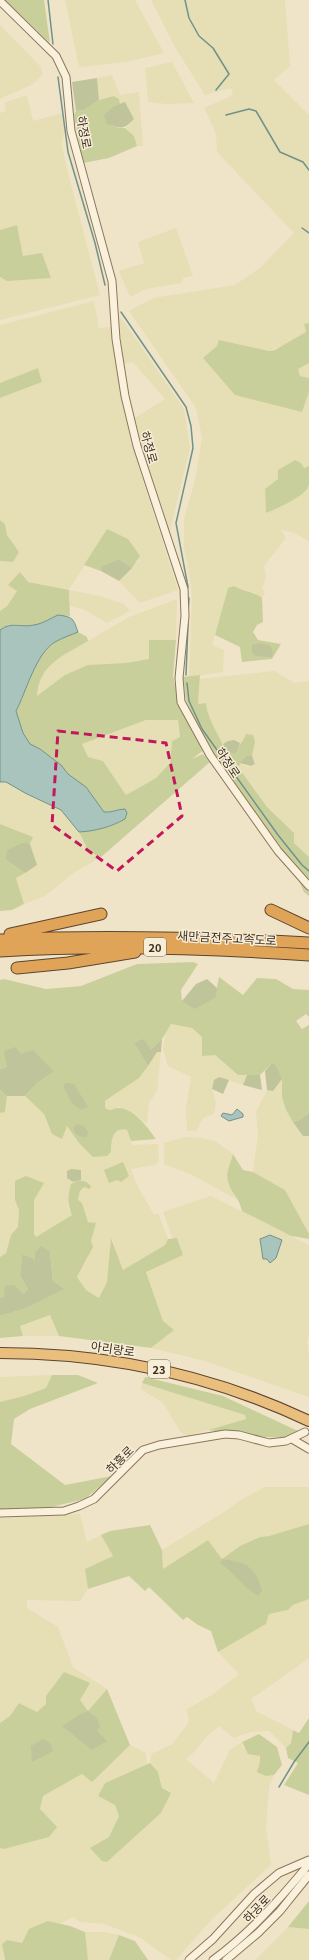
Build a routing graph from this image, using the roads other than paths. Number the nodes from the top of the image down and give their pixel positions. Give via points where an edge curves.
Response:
1 (0, 1) edge
2 (309, 886) edge
3 (271, 910) dead end
4 (101, 914) dead end
5 (309, 928) edge
6 (0, 936) edge
7 (0, 940) edge
8 (309, 943) edge
9 (195, 948) junction
10 (0, 951) edge
11 (309, 954) edge
12 (17, 968) dead end
13 (0, 1353) edge
14 (0, 1359) edge
15 (309, 1421) edge
16 (307, 1430) edge
17 (292, 1439) junction
18 (309, 1449) edge
19 (0, 1513) edge
20 (309, 1860) edge
21 (309, 1864) edge
22 (309, 1875) edge
23 (248, 1936) junction
24 (215, 1958) edge
25 (189, 1960) edge
26 (226, 1960) edge

1 - 2 street, 하정로 via 56,56 66,77 71,131 112,281 116,339 125,396 137,446 184,589 185,616 179,678 181,702 210,755 278,852
3 - 5 highway
4 - 6 highway
7 - 8 highway, 새만금전주고속도로 / 20 via 169,937
9 - 10 highway, 새만금전주고속도로 / 20 via 93,947
9 - 11 highway, 새만금전주고속도로 / 20
9 - 12 highway via 134,952
13 - 15 highway, 아리랑로 / 23 via 62,1354 159,1369 220,1385
14 - 16 highway, 아리랑로 / 23 via 61,1360 98,1364 173,1379 225,1393 266,1408
16 - 17 street, 하흥로
17 - 18 street
17 - 19 street, 하흥로 via 269,1443 225,1434 159,1445 144,1450 94,1499 79,1506 64,1510
20 - 25 street via 279,1873 254,1894 213,1939
21 - 23 street, 하공로
22 - 23 street, 하공로 via 280,1911
23 - 24 street, 하공로
23 - 26 street, 하공로

